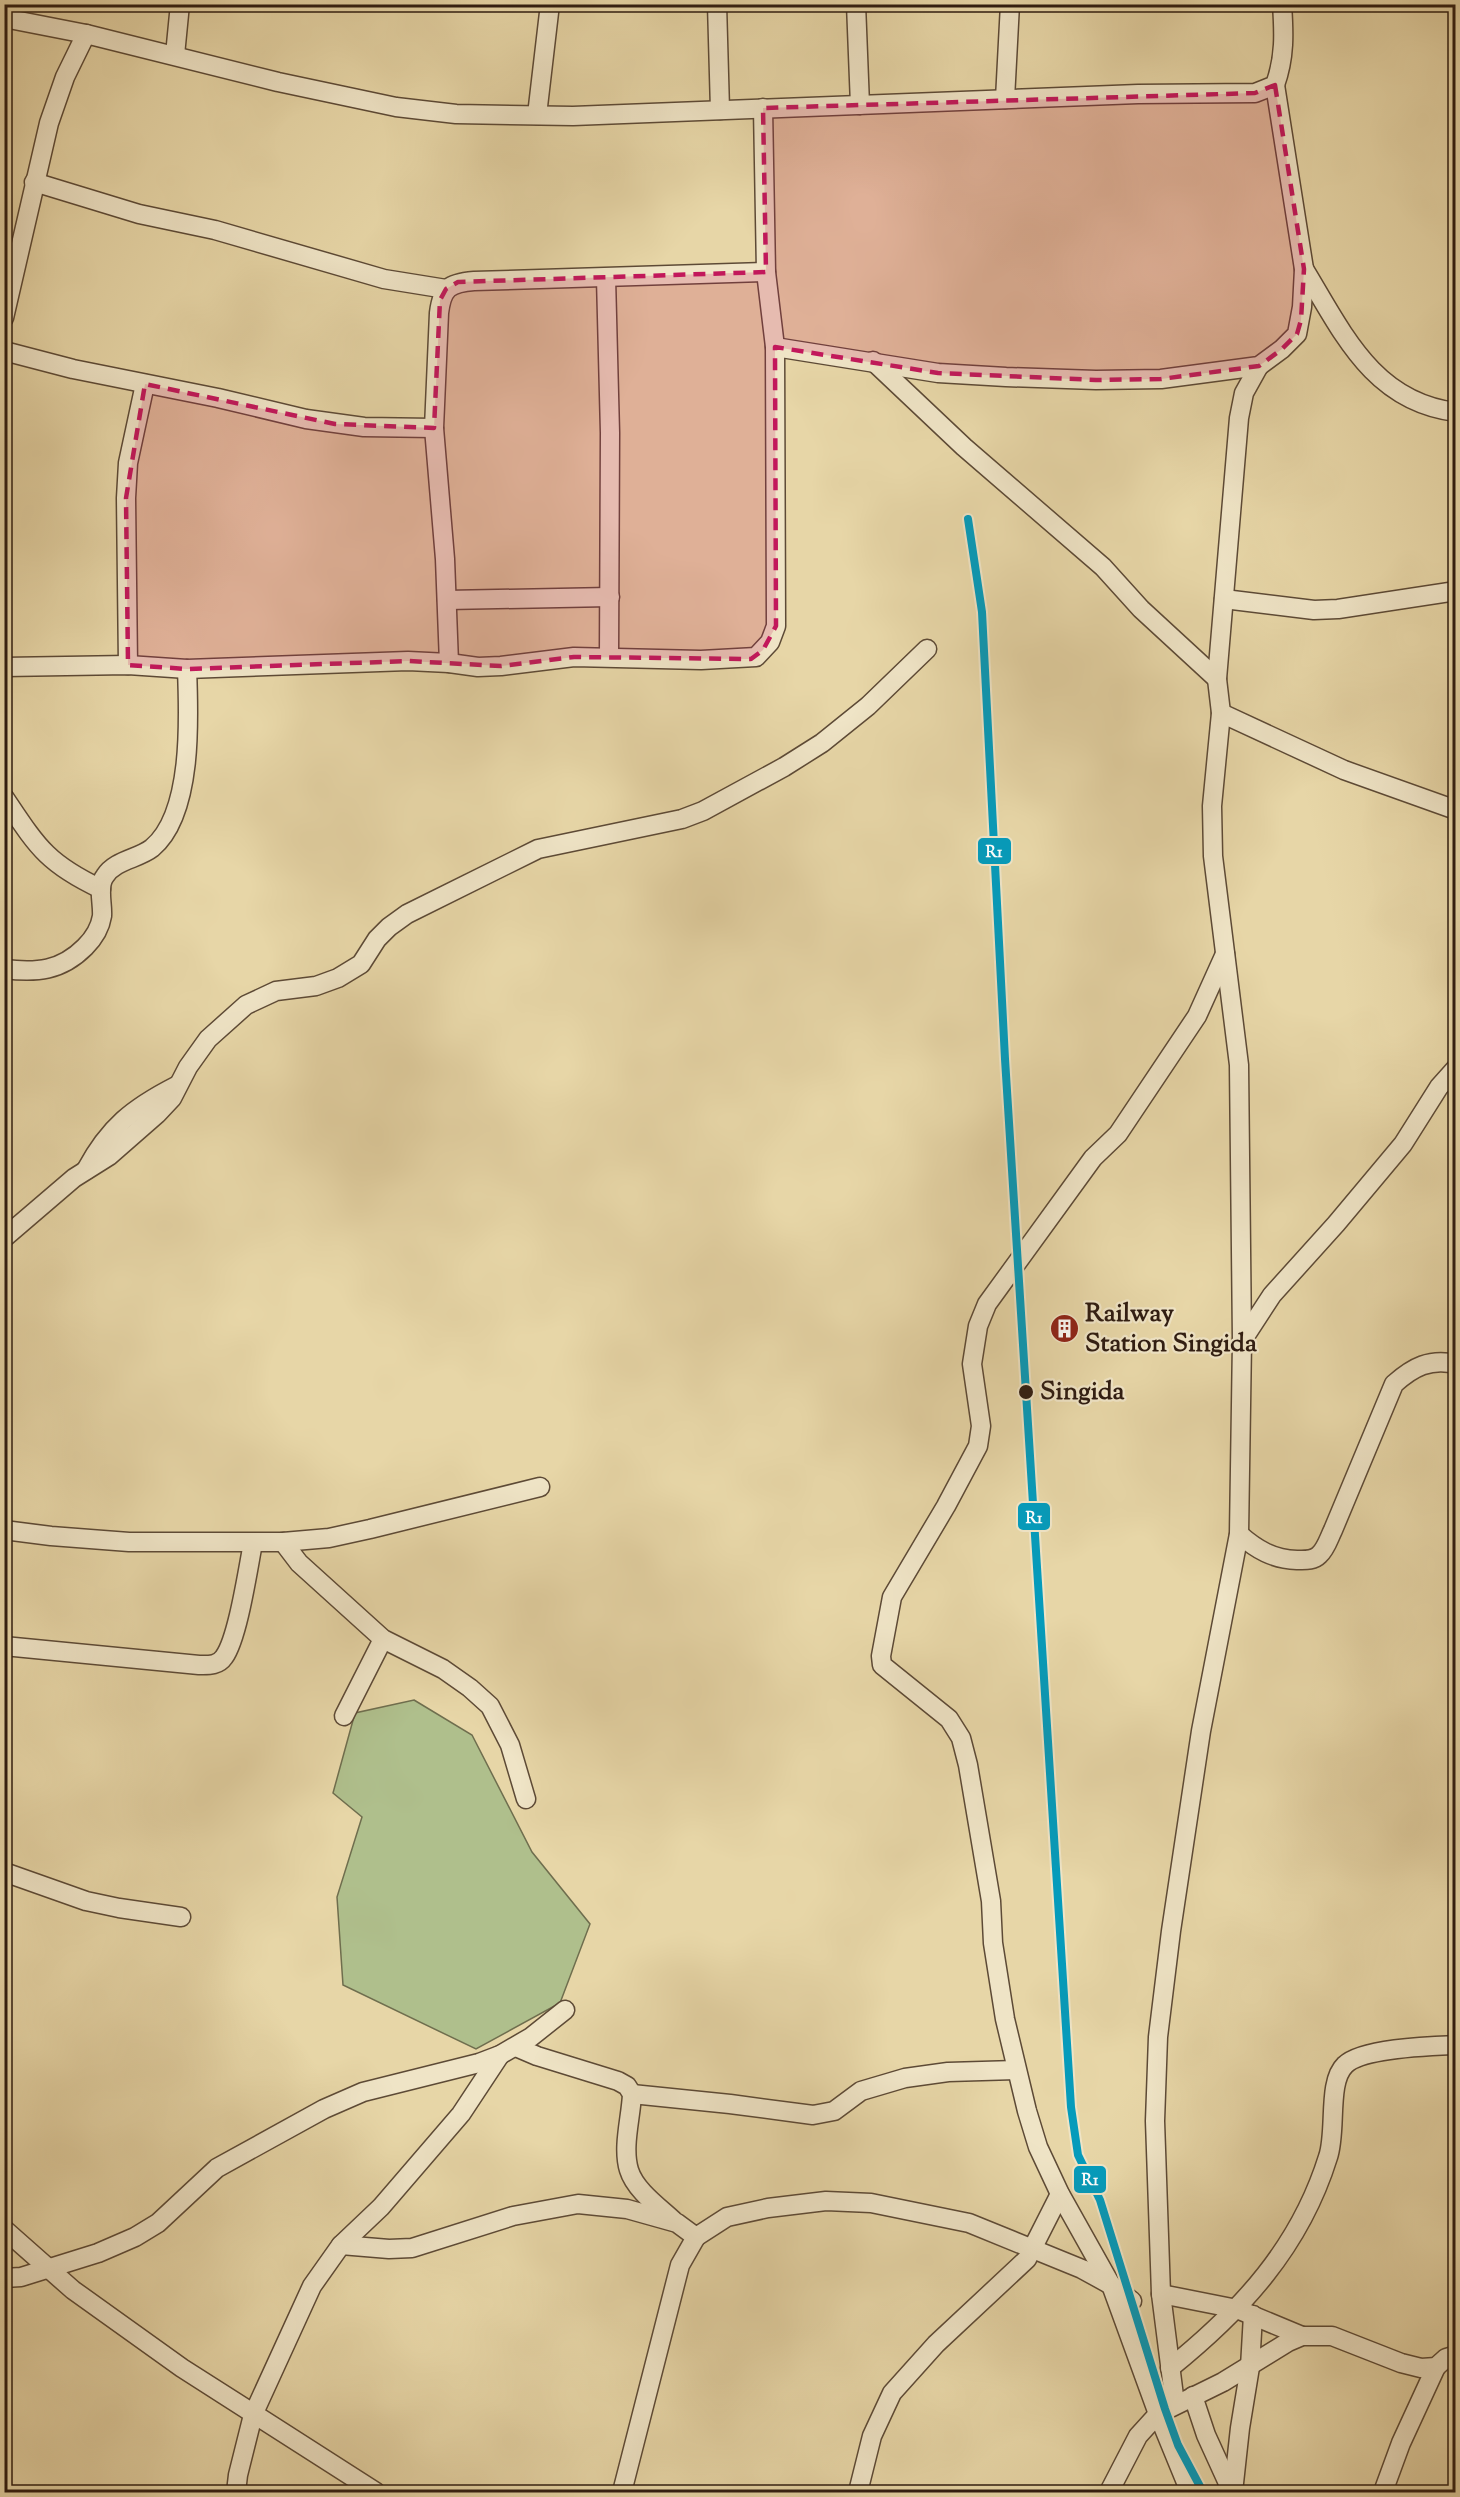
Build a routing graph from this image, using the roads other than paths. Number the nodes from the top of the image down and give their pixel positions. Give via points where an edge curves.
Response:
1 (180, 4) edge
2 (550, 4) edge
3 (717, 4) edge
4 (856, 4) edge
5 (1010, 4) edge
6 (1282, 4) edge
7 (4, 18) edge
8 (86, 34) junction
9 (175, 55) junction
10 (1275, 85) junction
11 (1005, 99) junction
12 (860, 105) junction
13 (763, 108) junction
14 (720, 110) junction
15 (537, 115) junction
16 (33, 182) junction
17 (1304, 269) junction
18 (766, 272) junction
19 (606, 278) junction
20 (446, 289) junction
21 (4, 318) edge
22 (775, 347) junction
23 (4, 351) edge
24 (873, 362) junction
25 (1259, 366) junction
26 (145, 384) junction
27 (1455, 412) edge
28 (434, 428) junction
29 (1455, 591) edge
30 (610, 597) junction
31 (1224, 599) junction
32 (447, 600) junction
33 (927, 650) dead end
34 (609, 657) junction
35 (449, 663) junction
36 (128, 665) junction
37 (4, 666) edge
38 (187, 669) junction
39 (1217, 679) junction
40 (1221, 713) junction
41 (4, 797) edge
42 (1455, 810) edge
43 (101, 889) junction
44 (1226, 952) junction
45 (4, 969) edge
46 (1455, 1068) edge
47 (4, 1238) edge
48 (1242, 1341) junction
49 (1455, 1364) edge
50 (540, 1487) dead end
51 (4, 1530) edge
52 (1239, 1534) junction
53 (283, 1542) junction
54 (253, 1543) junction
55 (383, 1639) junction
56 (4, 1646) edge
57 (344, 1716) dead end
58 (526, 1799) dead end
59 (4, 1872) edge
60 (181, 1917) dead end
61 (565, 2010) dead end
62 (1455, 2045) edge
63 (508, 2051) junction
64 (1016, 2070) junction
65 (632, 2094) junction
66 (1060, 2194) junction
67 (677, 2223) junction
68 (4, 2229) edge
69 (696, 2237) junction
70 (341, 2245) junction
71 (1034, 2249) junction
72 (49, 2269) junction
73 (4, 2278) edge
74 (1111, 2286) junction
75 (1161, 2294) junction
76 (1132, 2301) dead end
77 (1245, 2312) junction
78 (1302, 2336) junction
79 (1455, 2355) edge
80 (1250, 2367) junction
81 (1436, 2367) junction
82 (1170, 2368) junction
83 (1193, 2396) junction
84 (1175, 2404) junction
85 (1158, 2414) junction
86 (253, 2415) junction
87 (236, 2493) edge
88 (376, 2493) edge
89 (622, 2493) edge
90 (858, 2493) edge
91 (1109, 2493) edge
92 (1190, 2493) edge
93 (1232, 2493) edge
94 (1383, 2493) edge

1 - 9 street
2 - 15 street
3 - 14 street
4 - 12 street
5 - 11 street
6 - 10 street via 1284,41
7 - 8 street
8 - 9 street
8 - 16 street via 65,77
9 - 15 street via 396,107 456,114
10 - 11 street via 1255,93
10 - 17 street
11 - 12 street
12 - 13 street
13 - 14 street
13 - 18 street
14 - 15 street
16 - 20 street via 384,279
16 - 21 street
17 - 25 street via 1297,334
17 - 27 street via 1370,370 1402,396
18 - 19 street
18 - 22 street
19 - 20 street via 458,282
19 - 30 street
20 - 28 street via 440,300
22 - 24 street
22 - 34 street via 776,626 770,642 751,659
23 - 26 street
24 - 25 street via 973,376 1096,380 1161,379
24 - 39 street via 1103,567 1141,609
25 - 31 street via 1241,404
26 - 28 street via 335,424
26 - 36 street via 128,463
28 - 32 street
29 - 31 street via 1314,610
30 - 32 street
30 - 34 street
31 - 39 street
32 - 35 street
33 - 47 street via 822,743 702,811 682,819 538,849 407,914 377,939 361,964 338,978 316,986 276,991 246,1005 208,1039 172,1098 157,1114
34 - 35 street via 478,667
35 - 38 street
36 - 37 street
36 - 38 street
38 - 43 street via 189,723 174,817 152,848 112,868 103,877
39 - 40 street
40 - 42 street via 1344,770
40 - 44 street via 1212,806 1213,856
41 - 43 street via 48,857
43 - 45 street via 101,921 95,936 75,957 44,969
44 - 48 street via 1239,1065
44 - 64 street via 1197,1016 1118,1134 1093,1158 987,1304 978,1326 972,1364 981,1426 978,1446 892,1597 883,1640 882,1665 949,1719 961,1738 976,1810 991,1901 993,1943
46 - 48 street via 1403,1144 1272,1295
48 - 52 street
49 - 52 street via 1424,1364 1411,1369 1394,1384 1317,1557 1280,1560
50 - 53 street via 329,1538
51 - 54 street via 129,1542
52 - 75 street via 1201,1731 1158,2037 1155,2121
53 - 54 street
53 - 55 street via 299,1563
54 - 56 street via 232,1639 225,1657 218,1663 199,1665
55 - 57 street
55 - 58 street via 443,1669 490,1706 510,1745
59 - 60 street via 86,1901
61 - 63 street
62 - 77 street via 1399,2049 1361,2056 1346,2064 1335,2078 1329,2156 1307,2210
63 - 65 street via 618,2081
63 - 70 street via 461,2114 381,2207
63 - 72 street via 478,2063 363,2092 324,2109 217,2168 158,2223 135,2237
64 - 65 street via 905,2078 861,2091 834,2111 813,2115
64 - 66 street via 1038,2147
65 - 67 street via 629,2171
66 - 71 street
66 - 74 street
67 - 69 street
67 - 70 street via 627,2208 578,2204 513,2216 412,2248
68 - 72 street
69 - 71 street via 727,2217 768,2208 847,2200 969,2223
69 - 89 street via 680,2265
70 - 86 street via 312,2286
71 - 74 street
71 - 90 street via 1018,2269 936,2344 892,2393 872,2436
72 - 73 street
72 - 86 street via 122,2326
74 - 76 street
74 - 85 street
75 - 77 street
75 - 82 street
77 - 78 street
77 - 80 street
77 - 82 street
78 - 80 street
78 - 81 street via 1332,2336 1401,2363
79 - 81 street
80 - 83 street
80 - 93 street
81 - 94 street
82 - 84 street
83 - 84 street
83 - 93 street
84 - 85 street
85 - 91 street via 1138,2436
85 - 92 street
86 - 87 street
86 - 88 street

